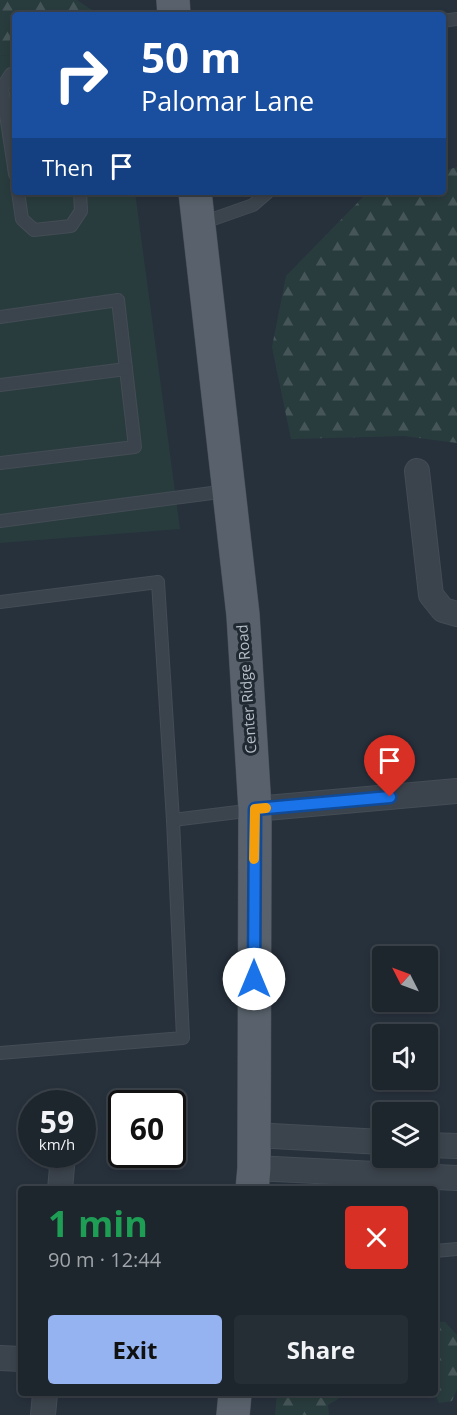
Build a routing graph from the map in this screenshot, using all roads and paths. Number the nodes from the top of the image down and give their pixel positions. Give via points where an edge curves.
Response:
1 (12, 74) edge
2 (12, 154) edge
3 (18, 195) edge
4 (80, 195) edge
5 (195, 195) edge
6 (265, 195) edge
7 (198, 225) junction
8 (0, 317) edge
9 (126, 369) junction
10 (0, 385) edge
11 (0, 463) edge
12 (417, 471) dead end
13 (228, 491) junction
14 (0, 521) edge
15 (0, 602) edge
16 (457, 614) edge
17 (457, 791) edge
18 (255, 809) junction
19 (173, 820) junction
20 (0, 1053) edge
21 (254, 1136) junction
22 (372, 1142) edge
23 (438, 1145) edge
24 (457, 1146) edge
25 (62, 1168) edge
26 (457, 1178) edge
27 (253, 1179) edge
28 (60, 1186) edge
29 (457, 1249) edge
30 (438, 1251) edge
31 (0, 1358) edge
32 (18, 1359) edge
33 (45, 1396) edge
34 (235, 1396) edge
35 (43, 1415) edge
36 (233, 1415) edge

1 - 2 lane via 2,88
3 - 4 lane via 22,219 34,230 71,226 81,211
5 - 7 main road, Center Ridge Road
6 - 7 lane via 253,205
7 - 13 main road, Center Ridge Road
8 - 9 lane via 118,300
9 - 10 lane
9 - 11 lane via 135,447
12 - 16 street via 431,595 443,610
13 - 14 lane
13 - 18 main road, Center Ridge Road via 243,615
15 - 19 lane via 158,582
17 - 18 street
18 - 19 lane
18 - 21 main road, Center Ridge Road
19 - 20 lane via 183,1038
21 - 22 street
21 - 27 main road, Center Ridge Road
23 - 24 street
25 - 28 street
26 - 27 street
29 - 30 lane
31 - 32 street
33 - 35 street
34 - 36 main road

